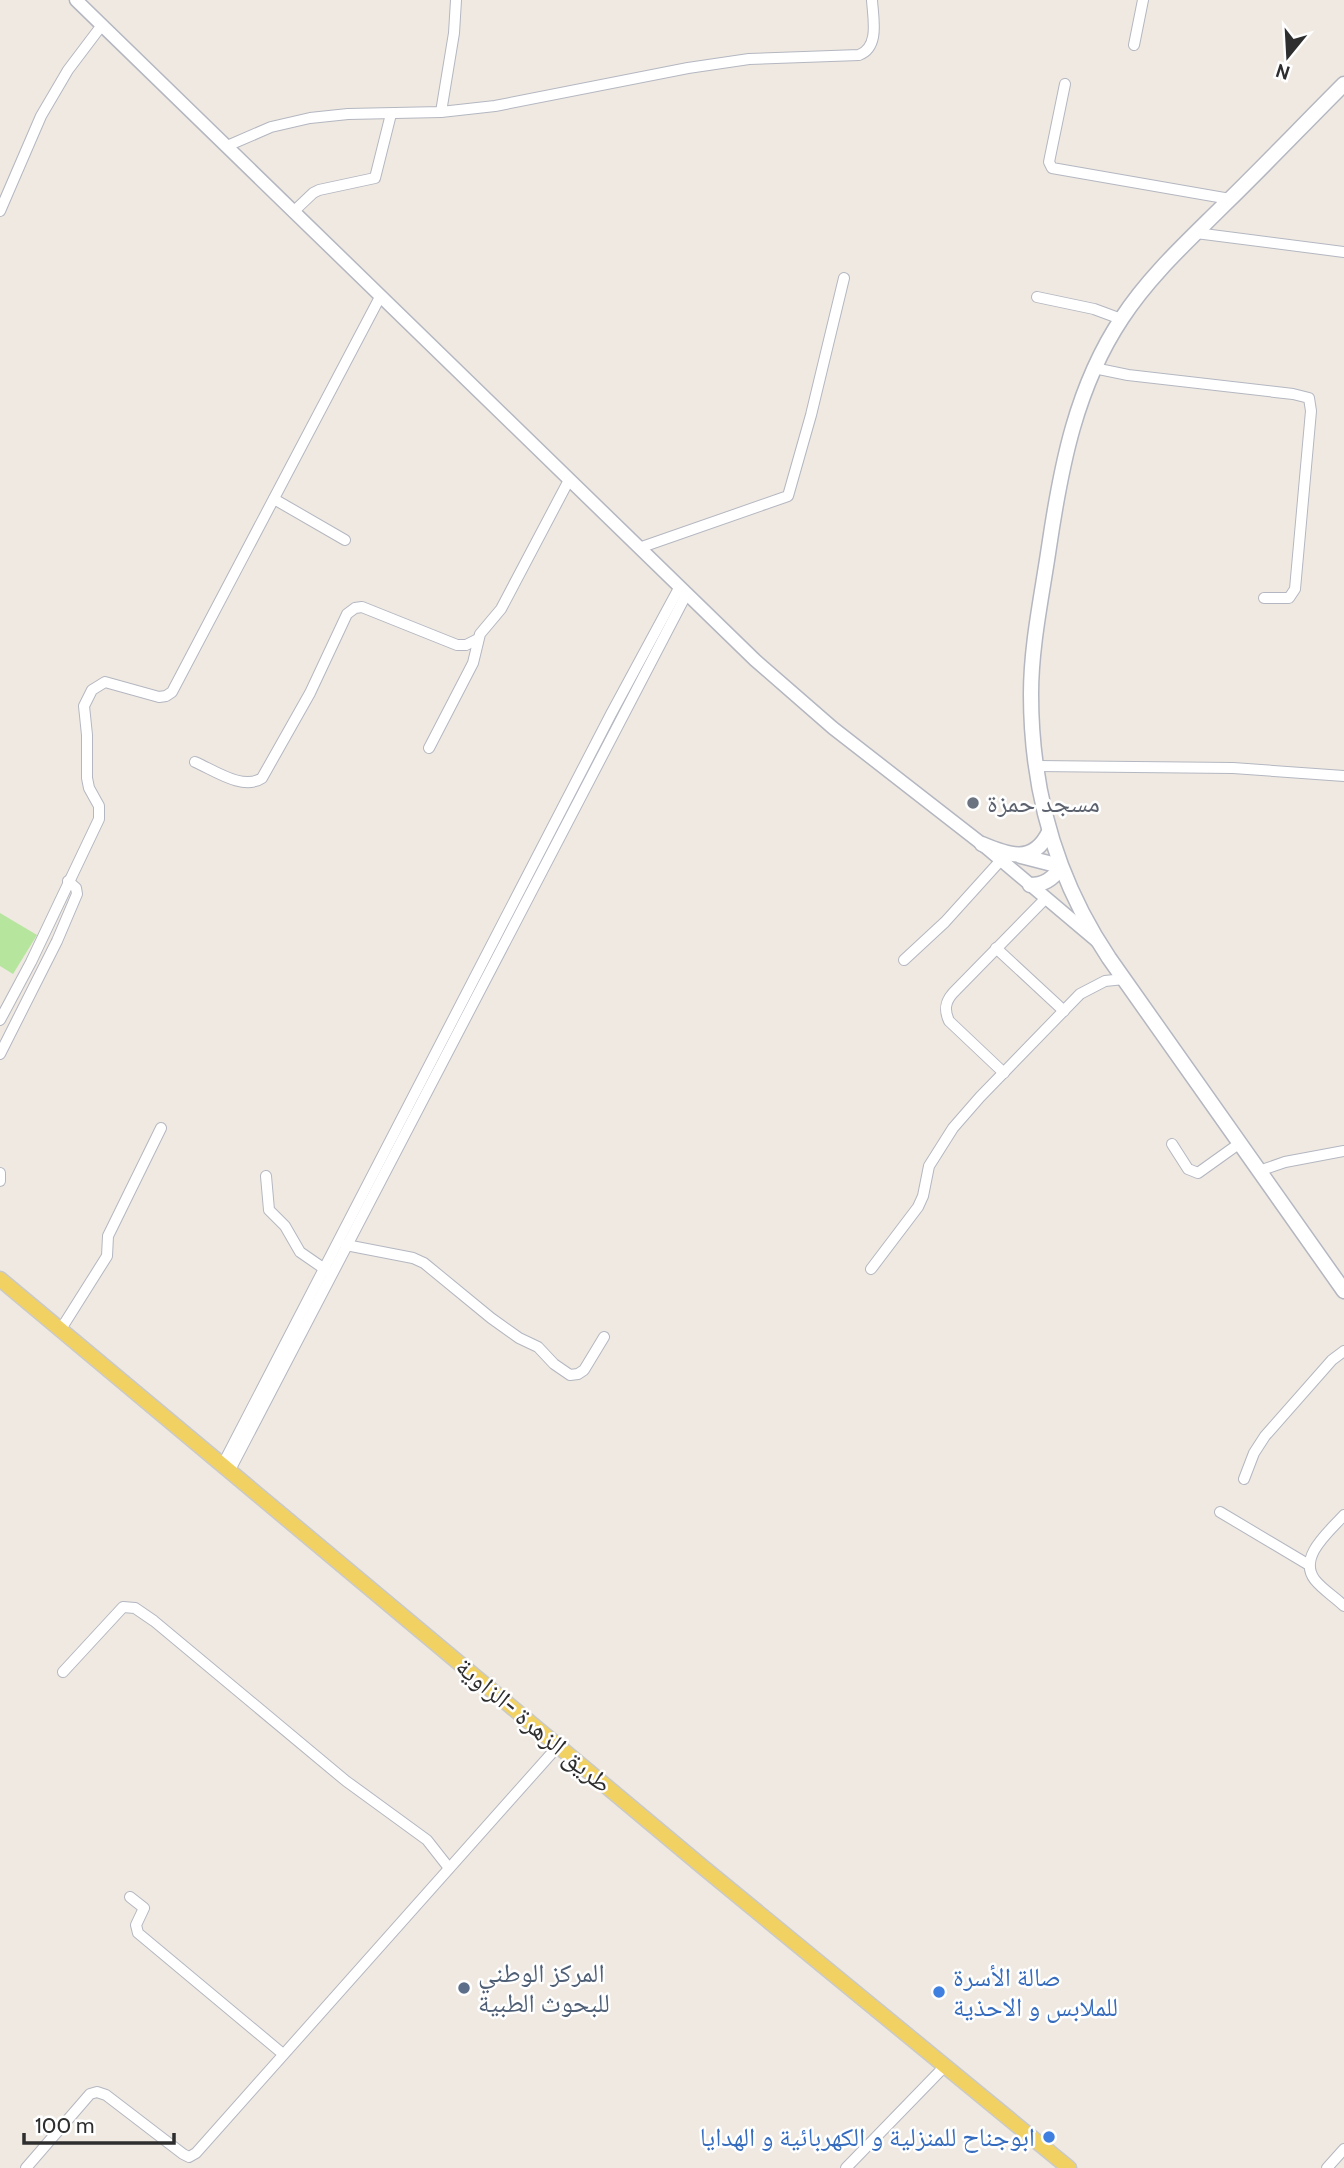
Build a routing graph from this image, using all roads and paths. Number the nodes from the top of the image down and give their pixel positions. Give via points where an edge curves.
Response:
1 (76, 0) edge
2 (456, 0) edge
3 (872, 0) edge
4 (1143, 0) edge
5 (102, 25) junction
6 (1134, 45) dead end
7 (1065, 84) dead end
8 (1344, 84) edge
9 (441, 112) junction
10 (391, 114) junction
11 (227, 146) junction
12 (1230, 199) junction
13 (0, 211) edge
14 (293, 212) junction
15 (1195, 233) junction
16 (1344, 252) edge
17 (844, 278) dead end
18 (380, 297) junction
19 (1037, 297) dead end
20 (1121, 319) junction
21 (1094, 368) junction
22 (569, 480) junction
23 (274, 499) junction
24 (345, 540) dead end
25 (639, 548) junction
26 (683, 592) junction
27 (1264, 598) dead end
28 (478, 639) junction
29 (429, 748) dead end
30 (195, 762) dead end
31 (1036, 766) junction
32 (1344, 776) edge
33 (1049, 832) junction
34 (982, 844) junction
35 (1019, 855) junction
36 (1001, 860) junction
37 (1061, 866) junction
38 (68, 881) junction
39 (1030, 884) junction
40 (1046, 898) junction
41 (1098, 942) junction
42 (996, 948) junction
43 (904, 960) dead end
44 (1124, 979) junction
45 (1064, 1011) junction
46 (0, 1020) edge
47 (0, 1054) edge
48 (1004, 1073) junction
49 (161, 1128) dead end
50 (1240, 1143) junction
51 (1172, 1144) dead end
52 (1344, 1151) edge
53 (1259, 1171) junction
54 (0, 1173) edge
55 (266, 1176) dead end
56 (0, 1181) edge
57 (346, 1245) junction
58 (871, 1269) dead end
59 (327, 1271) junction
60 (0, 1279) edge
61 (1344, 1291) edge
62 (61, 1329) junction
63 (604, 1337) dead end
64 (1344, 1351) edge
65 (226, 1467) junction
66 (1244, 1479) dead end
67 (1220, 1512) dead end
68 (1344, 1515) edge
69 (1309, 1565) junction
70 (1344, 1606) edge
71 (63, 1672) dead end
72 (559, 1745) junction
73 (449, 1868) junction
74 (130, 1897) dead end
75 (283, 2054) junction
76 (945, 2066) junction
77 (1344, 2149) edge
78 (26, 2168) edge
79 (846, 2168) edge
80 (1069, 2168) edge
81 (1327, 2168) edge

1 - 5 street
2 - 9 street
3 - 9 street via 873,43 859,55 712,64 495,106
4 - 6 street
5 - 11 street
5 - 13 street via 41,116
7 - 12 street via 1049,162 1052,168
8 - 12 main road
9 - 10 street
10 - 11 street via 310,118 271,127
10 - 14 street via 375,178 320,190
11 - 14 street
12 - 15 main road
14 - 18 street
15 - 16 street
15 - 20 main road
17 - 25 street via 788,496
18 - 22 street
18 - 23 street
19 - 20 street
20 - 21 main road
21 - 27 street via 1309,398 1295,589 1289,598
21 - 31 main road via 1063,460 1048,551 1032,673
22 - 25 street
22 - 28 street via 501,609
23 - 24 street
23 - 38 street via 169,695 159,697 105,682 92,690 84,706 87,778 99,806 99,819
25 - 26 street
26 - 34 street via 823,720
26 - 57 street
26 - 59 street via 611,714
28 - 29 street via 473,663
28 - 30 street via 457,645 355,608 347,614 310,693 262,778 245,783
31 - 32 street via 1233,768
31 - 33 main road
33 - 35 main road via 1037,848
33 - 37 main road
34 - 35 main road
34 - 36 street
35 - 37 main road
36 - 39 street
36 - 43 street
37 - 39 main road via 1052,879
37 - 41 main road
38 - 46 street
38 - 47 street via 77,894
39 - 40 street
40 - 41 street
40 - 42 street
41 - 44 main road
42 - 45 street
42 - 48 street via 949,997 945,1009 949,1021
44 - 45 street via 1088,989
44 - 50 main road
45 - 48 street
48 - 58 street via 953,1128 929,1167 921,1202
49 - 62 street via 108,1236 107,1256
50 - 51 street via 1198,1172 1188,1169
50 - 53 main road
52 - 53 street
53 - 61 main road
54 - 56 street
55 - 59 street via 270,1210 300,1252
57 - 59 street
57 - 63 street via 424,1263 570,1374 584,1370
59 - 65 street
60 - 62 main road, طريق الزهرة -الزاوية
62 - 65 main road, طريق الزهرة -الزاوية
64 - 66 street via 1265,1436
65 - 72 main road, طريق الزهرة -الزاوية
67 - 69 street
68 - 69 street via 1313,1551
69 - 70 street via 1314,1579
71 - 73 street via 123,1607 135,1608 346,1781 427,1840
72 - 73 street
72 - 76 main road, طريق الزهرة -الزاوية
73 - 75 street
74 - 75 street via 144,1908 136,1925 138,1933
75 - 78 street via 189,2157 97,2092 90,2094
76 - 79 street
76 - 80 main road, طريق الزهرة -الزاوية
77 - 81 street

